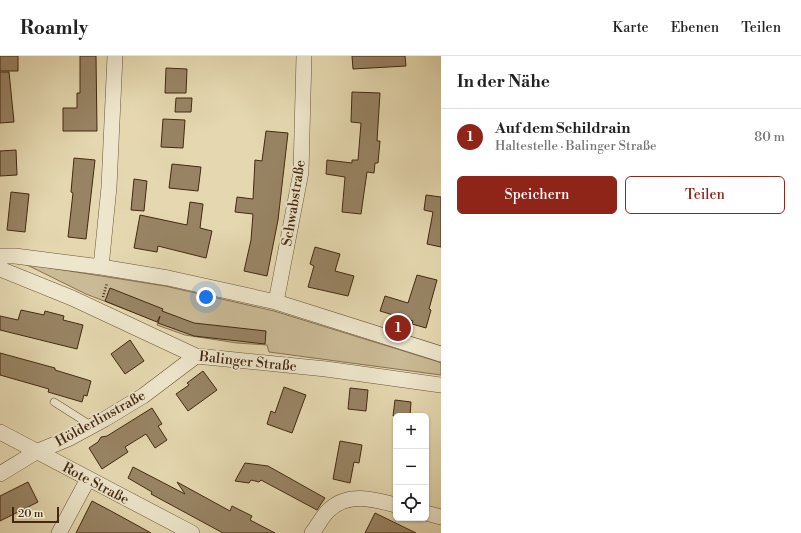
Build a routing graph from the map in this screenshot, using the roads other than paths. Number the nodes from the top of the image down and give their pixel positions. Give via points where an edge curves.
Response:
1 (115, 56) edge
2 (304, 56) edge
3 (0, 256) edge
4 (106, 268) junction
5 (0, 269) edge
6 (276, 302) junction
7 (441, 354) edge
8 (196, 356) junction
9 (441, 385) edge
10 (54, 402) dead end
11 (92, 426) junction
12 (0, 432) edge
13 (36, 452) junction
14 (0, 474) edge
15 (88, 479) junction
16 (393, 504) edge
17 (429, 514) edge
18 (441, 517) edge
19 (59, 533) edge
20 (192, 533) edge
21 (312, 533) edge

1 - 4 street
2 - 6 street, Schwabstraße via 301,172
3 - 4 street
4 - 6 street via 168,278
5 - 8 street, Balinger Straße via 100,311
6 - 7 street
8 - 9 street, Balinger Straße via 326,369
8 - 11 street, Hölderlinstraße via 143,396
10 - 11 lane
11 - 13 street, Hölderlinstraße
12 - 13 street, Rote Straße
13 - 14 street, Hölderlinstraße
13 - 15 street, Rote Straße
15 - 19 street
15 - 20 street, Rote Straße
16 - 21 street via 372,499 350,498 329,510
17 - 18 street

